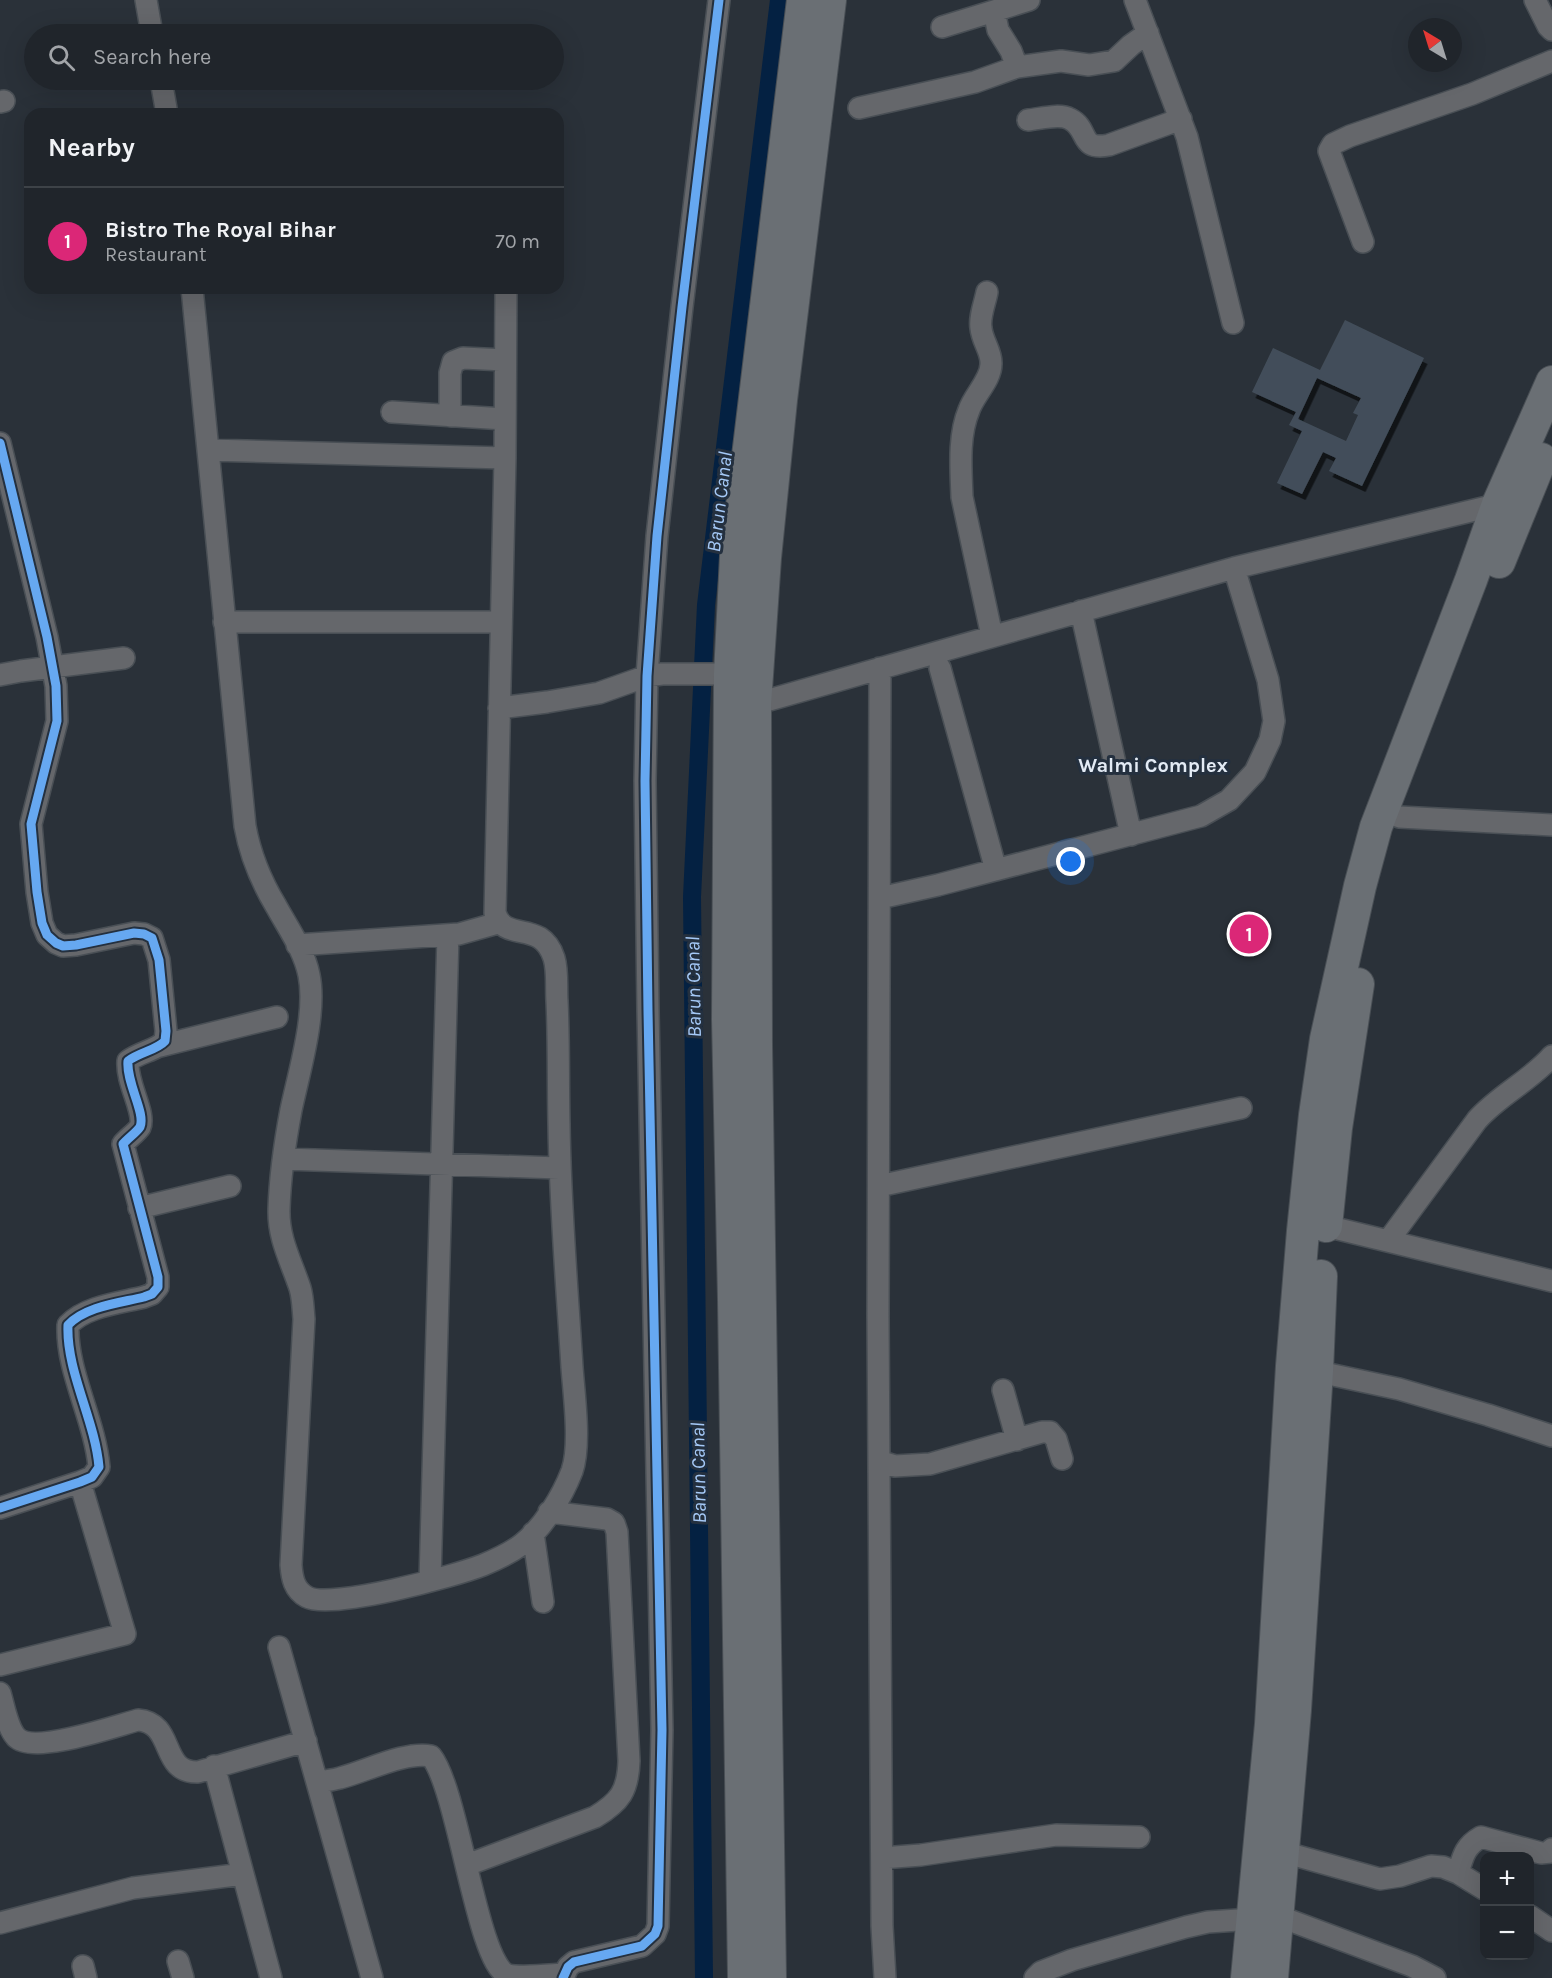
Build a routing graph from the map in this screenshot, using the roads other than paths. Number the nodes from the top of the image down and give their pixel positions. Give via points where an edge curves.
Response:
1 (146, 0) edge
2 (719, 0) edge
3 (803, 0) edge
4 (830, 0) edge
5 (1029, 0) edge
6 (1135, 0) edge
7 (1535, 0) edge
8 (994, 11) junction
9 (150, 24) edge
10 (942, 27) dead end
11 (1552, 30) edge
12 (1148, 33) junction
13 (1552, 60) edge
14 (1017, 67) junction
15 (163, 90) edge
16 (166, 108) edge
17 (859, 108) dead end
18 (1181, 119) junction
19 (1028, 120) dead end
20 (1363, 242) dead end
21 (987, 292) dead end
22 (193, 294) edge
23 (506, 294) edge
24 (1233, 323) dead end
25 (505, 360) junction
26 (1552, 382) edge
27 (392, 412) dead end
28 (450, 416) junction
29 (505, 419) junction
30 (1552, 433) edge
31 (0, 442) edge
32 (208, 450) junction
33 (505, 458) junction
34 (1511, 501) junction
35 (1234, 568) junction
36 (1081, 611) junction
37 (224, 622) junction
38 (501, 622) junction
39 (992, 636) junction
40 (124, 658) dead end
41 (53, 667) junction
42 (880, 668) junction
43 (940, 668) dead end
44 (721, 674) junction
45 (0, 675) edge
46 (655, 675) junction
47 (755, 704) junction
48 (499, 708) junction
49 (1399, 817) junction
50 (1552, 825) edge
51 (1131, 835) junction
52 (996, 870) junction
53 (880, 898) junction
54 (498, 923) junction
55 (448, 935) junction
56 (297, 945) junction
57 (277, 1017) dead end
58 (160, 1046) junction
59 (1552, 1056) edge
60 (1241, 1108) dead end
61 (284, 1159) junction
62 (443, 1165) junction
63 (559, 1168) junction
64 (230, 1186) dead end
65 (879, 1186) junction
66 (139, 1208) junction
67 (1326, 1226) junction
68 (1388, 1241) junction
69 (1552, 1281) edge
70 (1305, 1369) junction
71 (1003, 1390) dead end
72 (1552, 1436) edge
73 (1017, 1440) junction
74 (1062, 1459) dead end
75 (879, 1461) junction
76 (80, 1482) junction
77 (0, 1508) edge
78 (549, 1512) junction
79 (533, 1533) junction
80 (430, 1581) junction
81 (543, 1602) dead end
82 (279, 1647) dead end
83 (0, 1665) edge
84 (0, 1693) edge
85 (306, 1741) junction
86 (214, 1766) junction
87 (317, 1782) junction
88 (1139, 1837) dead end
89 (1552, 1849) edge
90 (1283, 1852) junction
91 (882, 1858) junction
92 (467, 1865) junction
93 (1458, 1873) junction
94 (243, 1874) junction
95 (1480, 1886) edge
96 (1266, 1918) junction
97 (1534, 1919) edge
98 (0, 1923) edge
99 (1552, 1931) edge
100 (563, 1976) edge
101 (515, 1977) edge
102 (271, 1978) edge
103 (372, 1978) edge
104 (744, 1978) edge
105 (770, 1978) edge
106 (885, 1978) edge
107 (1035, 1978) edge
108 (1247, 1978) edge
109 (1272, 1978) edge
110 (1435, 1978) edge

1 - 9 street
2 - 46 street via 662,490
3 - 44 highway
4 - 47 highway via 779,423
5 - 8 street
6 - 12 street
7 - 11 street
8 - 10 street
8 - 14 street via 998,30
12 - 14 street via 1114,61 1089,65 1061,61
12 - 18 street
13 - 20 street via 1472,94 1333,144 1329,150
14 - 17 street via 966,84
15 - 16 street
18 - 19 street via 1097,147 1085,139 1069,118
18 - 24 street
21 - 39 street via 980,328 992,364 967,412 961,454 962,497
22 - 32 street
23 - 25 street
25 - 28 street via 463,358 453,362
25 - 29 street
26 - 34 highway
27 - 28 street
28 - 29 street
29 - 33 street
30 - 34 highway
31 - 41 street
32 - 33 street
32 - 37 street
33 - 38 street
34 - 35 street
34 - 49 highway
34 - 70 highway via 1467,590 1376,827 1360,886 1326,1039 1317,1104
35 - 36 street
35 - 51 street via 1272,703 1274,721 1264,756 1229,800 1201,816
36 - 39 street
36 - 51 street
37 - 38 street
37 - 56 street via 248,844 264,884
38 - 48 street
39 - 42 street
40 - 41 street
41 - 45 street
41 - 58 street via 57,721 31,824 42,923 47,935 63,946 134,933 152,939 166,1013 165,1041
42 - 47 street
42 - 53 street
43 - 52 street
44 - 46 street
44 - 104 highway
46 - 48 street via 590,694
46 - 100 street via 645,781 662,1730 659,1910 655,1934 642,1946 574,1962
47 - 105 highway via 756,1044
48 - 54 street via 495,895
49 - 50 street
49 - 67 highway via 1355,997
51 - 52 street
52 - 53 street
53 - 65 street
54 - 55 street
54 - 63 street via 505,929 543,939 555,962
55 - 56 street
55 - 62 street
56 - 61 street via 310,977 309,1019
57 - 58 street
58 - 66 street via 135,1056 127,1071 141,1112 139,1129 123,1144
59 - 68 street via 1477,1120
60 - 65 street
61 - 62 street
61 - 80 street via 280,1224 288,1261 300,1289 304,1319 292,1582 306,1597 318,1600 368,1595
62 - 63 street
62 - 80 street
63 - 78 street via 575,1450 569,1477
64 - 66 street
65 - 75 street
66 - 76 street via 158,1287 144,1297 84,1313 68,1325 71,1354 98,1453 99,1467 92,1477
67 - 68 street
67 - 70 highway
68 - 69 street
70 - 72 street via 1409,1392
70 - 90 highway via 1295,1710
70 - 96 highway via 1271,1724
71 - 73 street
73 - 74 street via 1050,1432
73 - 75 street via 930,1464 895,1466
75 - 91 street
76 - 77 street
76 - 83 street via 125,1634
78 - 79 street
78 - 92 street via 607,1518 617,1532 629,1761 625,1790 595,1817
79 - 80 street via 514,1549 483,1564
79 - 81 street
82 - 85 street
84 - 86 street via 10,1725 22,1741 53,1742 138,1720 149,1721 157,1727 178,1767 198,1772
85 - 86 street
85 - 87 street
86 - 94 street
87 - 92 street via 423,1754 431,1756 446,1788
87 - 103 street
88 - 91 street via 1056,1835
89 - 93 street via 1541,1853 1481,1837 1465,1852
90 - 93 street via 1380,1879 1431,1866
90 - 96 highway
91 - 106 street
92 - 101 street via 492,1956 506,1975
93 - 95 street
94 - 98 street via 133,1888
94 - 102 street
96 - 107 street via 1186,1927 1063,1964
96 - 108 highway
96 - 109 highway
96 - 110 street via 1412,1966
97 - 99 street
100 - 101 street

